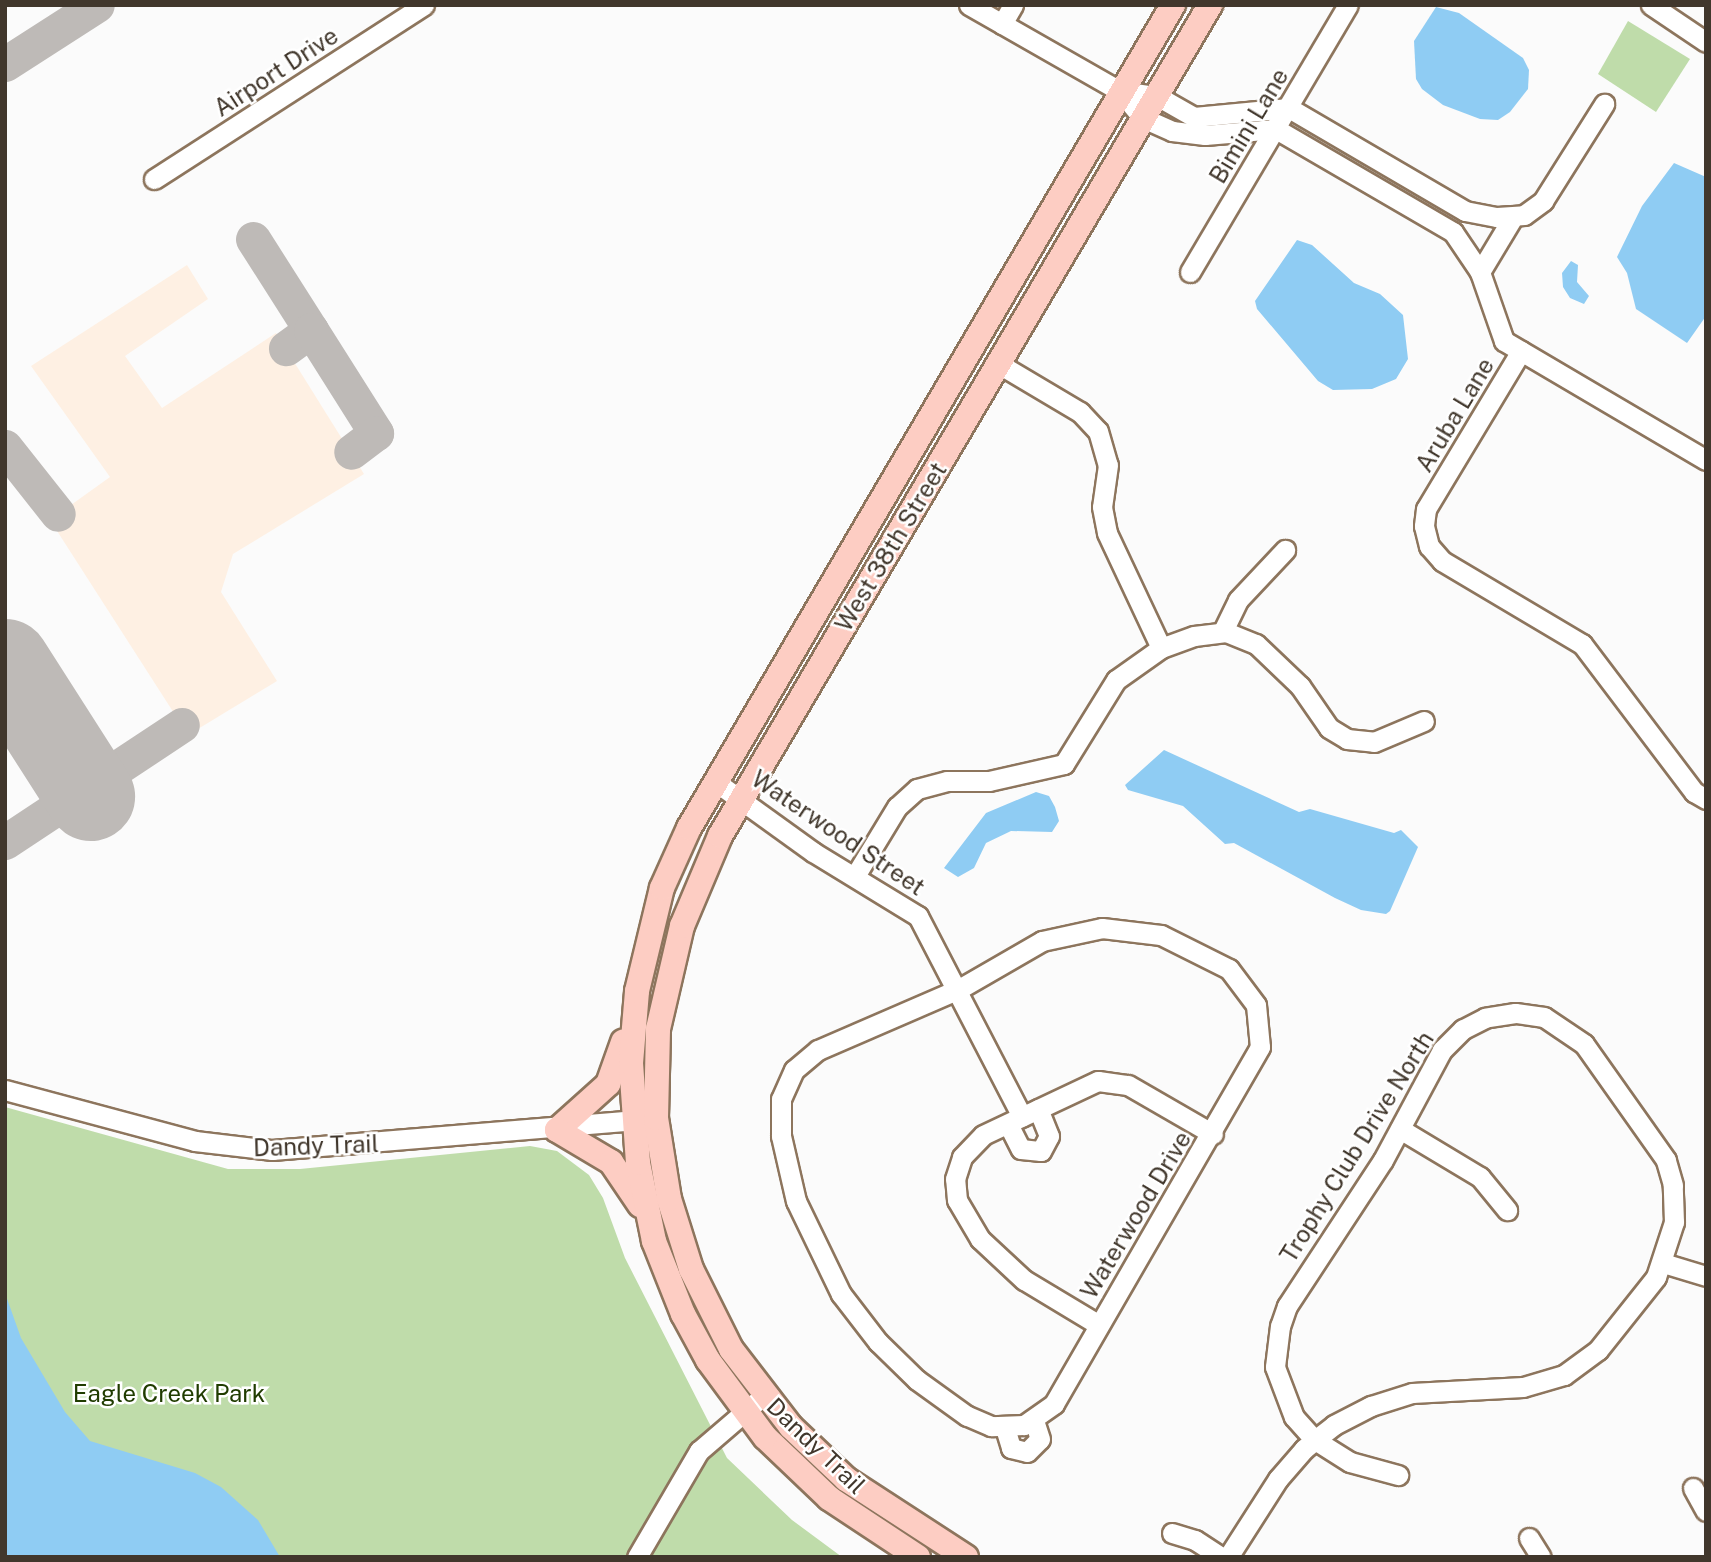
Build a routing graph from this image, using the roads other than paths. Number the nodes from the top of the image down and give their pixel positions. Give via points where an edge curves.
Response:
1 (424, 5) edge
2 (969, 5) edge
3 (1013, 5) edge
4 (1173, 5) edge
5 (1210, 5) edge
6 (1348, 5) edge
7 (1651, 5) edge
8 (1002, 24) junction
9 (1706, 42) edge
10 (1120, 91) junction
11 (1157, 96) junction
12 (1604, 104) dead end
13 (1289, 108) junction
14 (1143, 118) junction
15 (1276, 130) junction
16 (154, 179) dead end
17 (1465, 211) junction
18 (1513, 217) junction
19 (1453, 232) junction
20 (1190, 272) dead end
21 (1480, 272) junction
22 (1521, 351) junction
23 (999, 365) junction
24 (1706, 460) edge
25 (1285, 550) dead end
26 (1223, 631) junction
27 (1161, 648) junction
28 (1424, 721) dead end
29 (716, 782) junction
30 (742, 798) junction
31 (1706, 799) edge
32 (855, 876) junction
33 (959, 989) junction
34 (636, 991) junction
35 (5, 1090) edge
36 (1023, 1117) junction
37 (645, 1120) junction
38 (1400, 1129) junction
39 (557, 1130) junction
40 (1213, 1134) junction
41 (1507, 1210) dead end
42 (649, 1220) junction
43 (1663, 1263) junction
44 (1706, 1276) edge
45 (1099, 1325) junction
46 (764, 1396) junction
47 (744, 1411) junction
48 (1315, 1440) junction
49 (1398, 1475) dead end
50 (1693, 1489) dead end
51 (1706, 1511) edge
52 (1172, 1532) dead end
53 (1529, 1538) dead end
54 (637, 1557) edge
55 (918, 1557) edge
56 (966, 1557) edge
57 (1220, 1557) edge
58 (1228, 1557) edge
59 (1541, 1557) edge

1 - 16 street, Airport Drive
2 - 8 street
3 - 8 street
4 - 10 main road, West 38th Street
5 - 11 main road, West 38th Street
6 - 13 street, Bimini Lane
7 - 9 street
8 - 10 street
10 - 11 street
10 - 14 street
10 - 29 main road, West 38th Street
11 - 13 street via 1194,117
11 - 14 main road, West 38th Street
12 - 18 street via 1547,197 1529,212
13 - 15 street, Bimini Lane
13 - 17 street
14 - 15 street via 1172,131 1205,135
14 - 23 main road, West 38th Street
15 - 19 street
15 - 20 street, Bimini Lane
17 - 18 street
17 - 19 street
18 - 21 street
19 - 21 street
21 - 22 street via 1504,341
22 - 24 street
22 - 31 street, Aruba Lane via 1430,504 1424,533 1436,556 1582,644 1694,792
23 - 27 street via 1084,415 1098,431 1108,465 1102,507 1107,533
23 - 30 main road, West 38th Street
25 - 26 street via 1238,600
26 - 27 street
26 - 28 street via 1246,637 1268,654 1300,686 1329,728 1347,739 1374,742
27 - 32 street via 1116,680 1064,764 989,781 947,780 917,789 897,807
29 - 30 street, Waterwood Street
29 - 34 main road, West 38th Street via 662,888
30 - 32 street, Waterwood Street via 813,852
30 - 37 main road, West 38th Street via 700,878 674,954
32 - 33 street, Waterwood Street via 918,916
33 - 36 street, Waterwood Street
33 - 40 street, Waterwood Drive via 1042,941 1083,930 1119,928 1173,939 1223,966 1245,985 1261,1028 1256,1058
33 - 45 street, Waterwood Drive via 818,1050 803,1061 782,1093 780,1124 796,1201 826,1268 866,1328 904,1368 972,1419 1020,1424 1054,1404
34 - 37 main road, West 38th Street via 631,1063
34 - 39 main road via 608,1084
35 - 39 street, Dandy Trail via 172,1135 248,1149 312,1150
36 - 36 street via 1049,1136 1038,1152 1021,1149
36 - 40 street via 1086,1084 1110,1081 1133,1088
36 - 45 street via 983,1135 962,1157 955,1179 959,1207 980,1239 1010,1269
37 - 39 street, Dandy Trail
37 - 42 main road, Dandy Trail
37 - 46 main road, Dandy Trail via 691,1269 731,1349
38 - 41 street via 1480,1177
38 - 43 street, Trophy Club Drive North via 1442,1050 1474,1023 1496,1015 1526,1013 1555,1022 1576,1036 1666,1160 1675,1210
38 - 48 street, Trophy Club Drive North via 1287,1306 1280,1326 1275,1355 1280,1391 1294,1417
39 - 42 main road via 611,1162
40 - 45 street, Waterwood Drive
42 - 47 main road, Dandy Trail via 683,1314
43 - 44 street
43 - 48 street via 1598,1350 1564,1375 1536,1385 1412,1393 1363,1409
46 - 47 street
46 - 56 main road, Dandy Trail via 846,1479
47 - 54 street via 699,1451
47 - 55 main road, Dandy Trail via 829,1498
48 - 49 street, Trophy Club Drive North via 1360,1467
48 - 58 street via 1278,1479
50 - 51 street
52 - 57 street via 1197,1541
53 - 59 street

